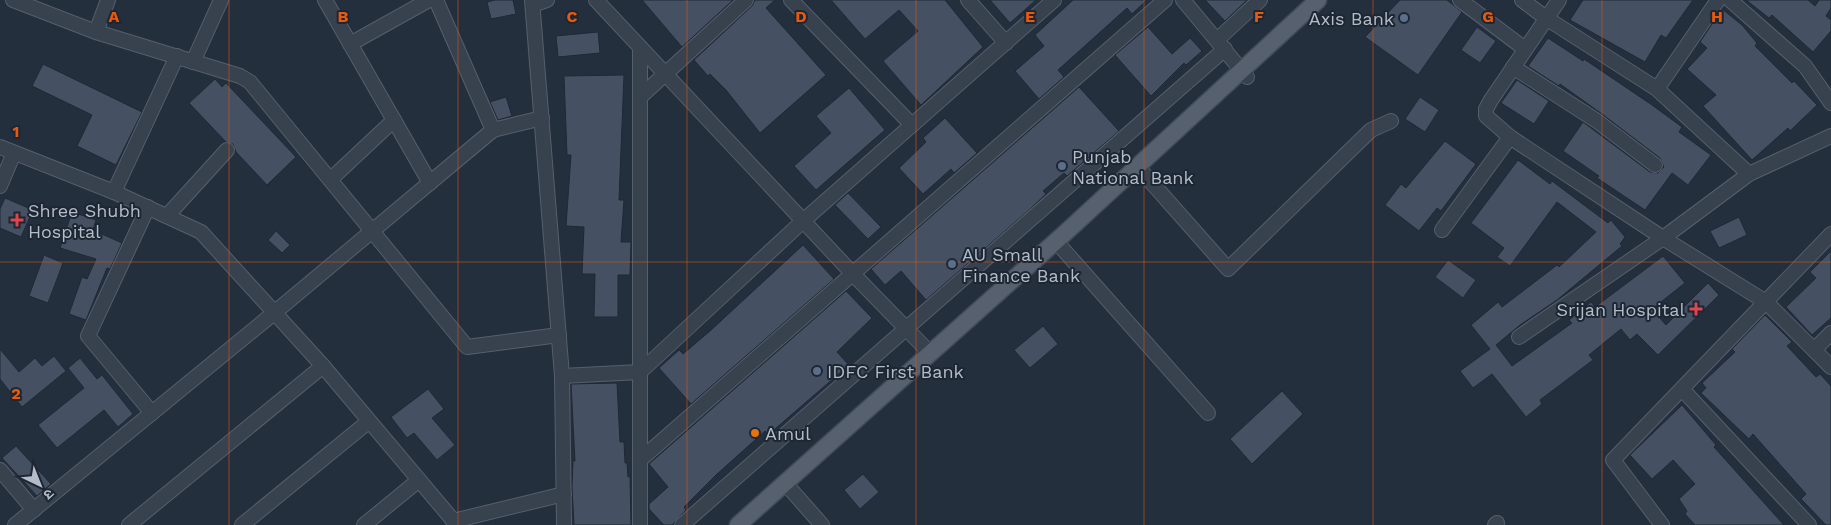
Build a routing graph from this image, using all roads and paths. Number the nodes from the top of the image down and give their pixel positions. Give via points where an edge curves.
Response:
1 (13, 0) edge
2 (108, 0) edge
3 (221, 0) edge
4 (325, 0) edge
5 (429, 0) edge
6 (436, 0) edge
7 (547, 0) edge
8 (596, 0) edge
9 (746, 0) edge
10 (791, 0) edge
11 (968, 0) edge
12 (1054, 0) edge
13 (1165, 0) edge
14 (1183, 0) edge
15 (1260, 0) edge
16 (1318, 0) edge
17 (1330, 0) edge
18 (1460, 0) edge
19 (1522, 0) edge
20 (1559, 0) edge
21 (1718, 0) edge
22 (1730, 0) edge
23 (532, 2) edge
24 (1546, 18) junction
25 (96, 32) junction
26 (1006, 43) junction
27 (350, 44) junction
28 (1221, 45) junction
29 (640, 48) junction
30 (1525, 49) junction
31 (177, 56) junction
32 (193, 62) junction
33 (1513, 67) junction
34 (665, 74) junction
35 (1245, 74) junction
36 (1657, 88) junction
37 (640, 97) junction
38 (1831, 103) edge
39 (542, 118) junction
40 (394, 120) junction
41 (1391, 121) dead end
42 (912, 125) junction
43 (493, 130) junction
44 (1831, 136) edge
45 (1510, 137) junction
46 (0, 147) edge
47 (227, 150) dead end
48 (14, 153) junction
49 (1655, 166) dead end
50 (1144, 174) junction
51 (1749, 174) junction
52 (331, 179) junction
53 (430, 183) junction
54 (0, 186) edge
55 (114, 192) junction
56 (148, 208) junction
57 (167, 216) junction
58 (803, 221) junction
59 (372, 230) junction
60 (1442, 230) dead end
61 (1831, 234) edge
62 (1663, 238) junction
63 (1061, 247) junction
64 (852, 274) junction
65 (1766, 302) junction
66 (274, 313) junction
67 (907, 328) junction
68 (1831, 333) edge
69 (559, 335) junction
70 (1519, 337) dead end
71 (1814, 350) junction
72 (930, 353) junction
73 (323, 366) junction
74 (1831, 367) edge
75 (640, 372) junction
76 (562, 376) junction
77 (1682, 389) junction
78 (152, 413) junction
79 (1208, 413) dead end
80 (368, 422) junction
81 (640, 460) junction
82 (0, 470) edge
83 (419, 480) junction
84 (787, 486) junction
85 (564, 494) junction
86 (34, 510) junction
87 (455, 523) edge
88 (15, 525) edge
89 (129, 525) edge
90 (242, 525) edge
91 (364, 525) edge
92 (564, 525) edge
93 (640, 525) edge
94 (682, 525) edge
95 (738, 525) edge
96 (750, 525) edge
97 (822, 525) edge
98 (1662, 525) edge
99 (1809, 525) edge

1 - 25 street
2 - 25 street
3 - 32 street
4 - 27 street
5 - 27 street
6 - 43 street
7 - 23 street
8 - 29 street
9 - 34 street
10 - 42 street
11 - 26 street
12 - 26 street
13 - 64 street
14 - 28 street
15 - 28 street
16 - 35 main road
17 - 35 main road
18 - 30 street
19 - 24 street
20 - 24 street
21 - 36 street
22 - 38 street via 1805,66
23 - 39 street
24 - 30 street
24 - 36 street
25 - 31 street
26 - 42 street
27 - 40 street
28 - 35 street
28 - 67 street
29 - 34 street
29 - 37 street
30 - 33 street
31 - 32 street
31 - 55 street
32 - 52 street via 250,82
33 - 45 street via 1486,109 1486,116
33 - 49 street via 1597,121
34 - 37 street
34 - 58 street
35 - 50 main road
35 - 72 main road
36 - 51 street
37 - 75 street
39 - 43 street
39 - 69 street
40 - 52 street
40 - 53 street
41 - 50 street via 1371,130 1228,269
42 - 58 street
43 - 53 street
44 - 51 street
45 - 60 street
45 - 62 street
46 - 48 street
47 - 57 street
48 - 54 street
48 - 55 street
50 - 63 main road
51 - 62 street
52 - 59 street
53 - 59 street
55 - 56 street
56 - 57 street
56 - 78 street via 88,336
57 - 66 street via 201,232
58 - 64 street
58 - 75 street
59 - 66 street
59 - 69 street via 467,347
61 - 65 street
62 - 65 street
62 - 70 street
63 - 79 street
63 - 84 main road
64 - 67 street
64 - 81 street
65 - 71 street
65 - 77 street
66 - 73 street
66 - 78 street
67 - 72 street
67 - 94 street
68 - 71 street
69 - 76 street
71 - 74 street
72 - 84 main road
73 - 80 street
73 - 89 street
75 - 76 street
75 - 81 street
76 - 85 street
77 - 98 street via 1614,460
77 - 99 street
78 - 86 street
80 - 83 street
80 - 90 street
81 - 93 street
82 - 86 street
83 - 87 street
83 - 91 street
84 - 95 main road
84 - 96 main road
84 - 97 street
85 - 87 street
85 - 92 street
86 - 88 street

